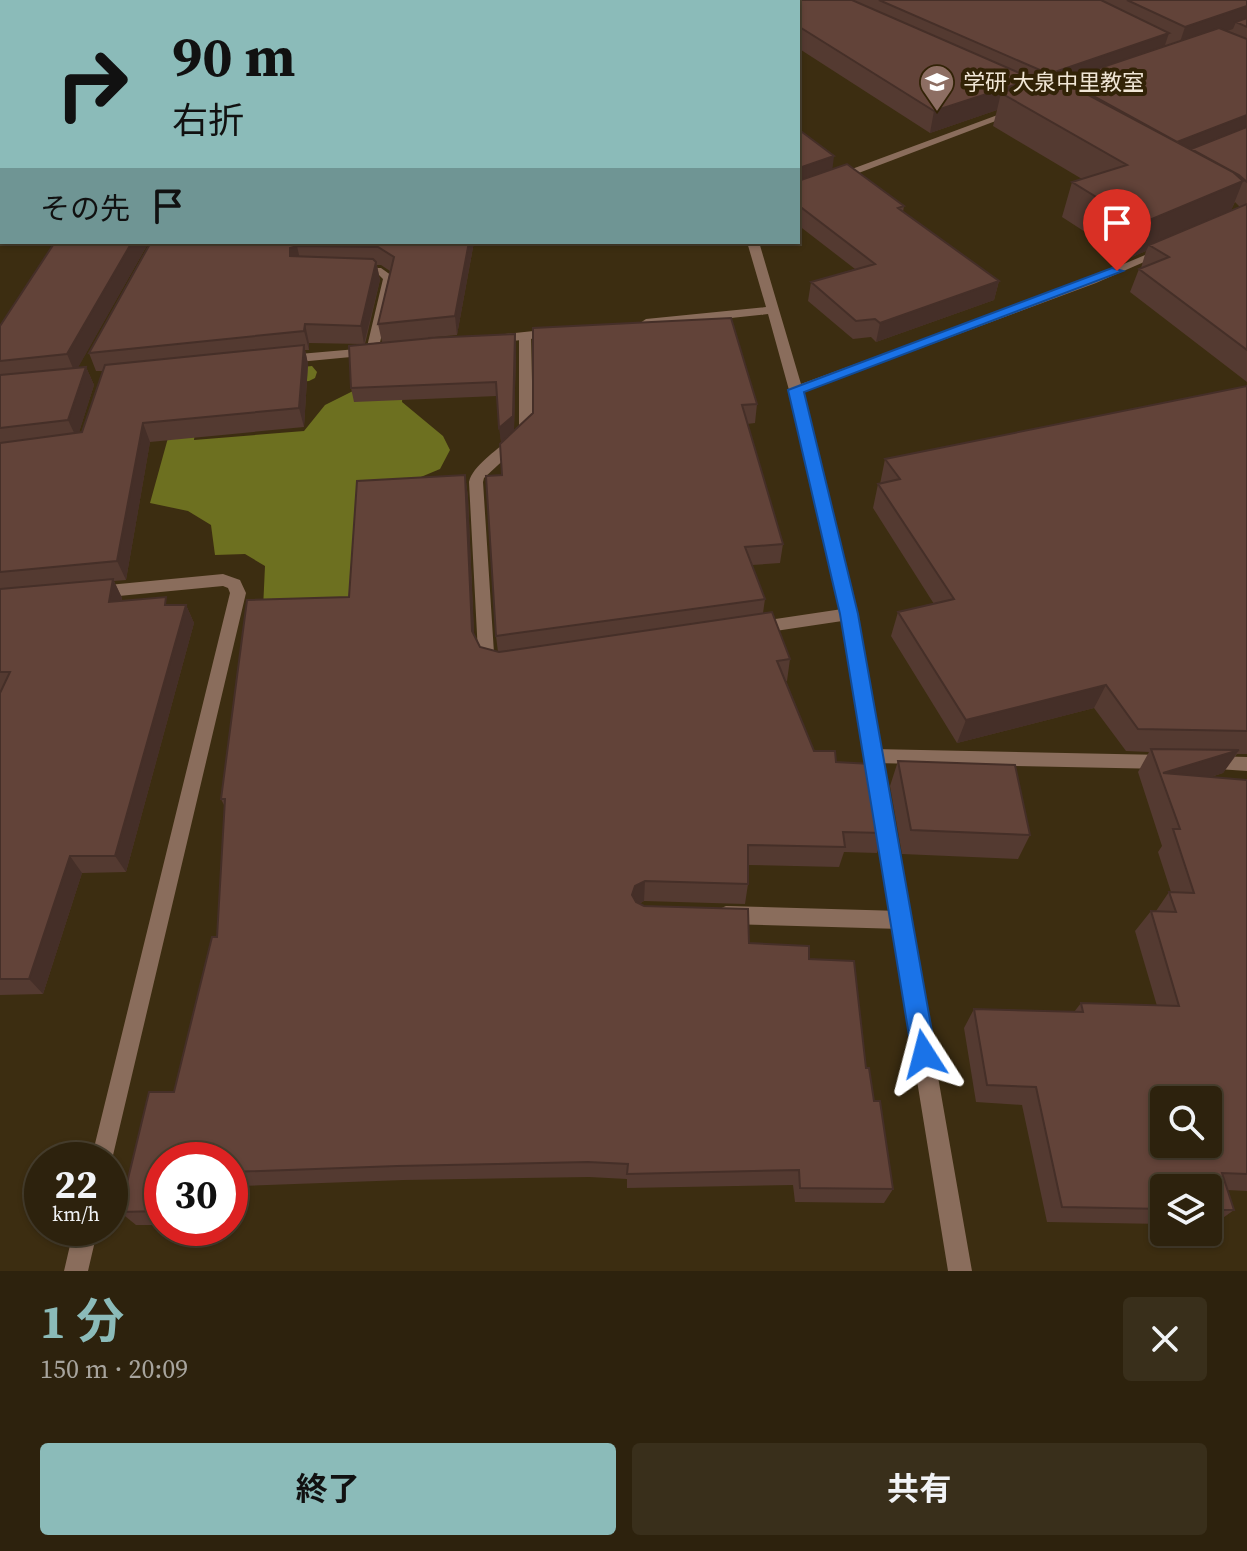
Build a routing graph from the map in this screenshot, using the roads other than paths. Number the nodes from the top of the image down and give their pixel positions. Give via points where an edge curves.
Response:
1 (1028, 107) edge
2 (800, 192) edge
3 (754, 244) edge
4 (1173, 247) edge
5 (349, 271) edge
6 (772, 310) junction
7 (629, 325) edge
8 (570, 332) edge
9 (525, 336) junction
10 (479, 341) edge
11 (387, 350) edge
12 (372, 351) junction
13 (278, 360) edge
14 (796, 390) junction
15 (74, 594) edge
16 (849, 614) junction
17 (738, 630) edge
18 (517, 663) edge
19 (873, 756) junction
20 (1247, 764) edge
21 (705, 915) edge
22 (901, 920) junction
23 (106, 1142) edge
24 (82, 1246) edge
25 (76, 1271) edge
26 (960, 1271) edge

1 - 2 street
3 - 6 street
4 - 14 street
5 - 12 street via 381,271 389,278
6 - 7 street
6 - 14 street
8 - 9 street
9 - 10 street
9 - 18 street via 524,432 476,482 486,653 490,662
11 - 12 street
12 - 13 street
14 - 16 street
15 - 23 street via 223,580 235,584 238,593
16 - 17 street
16 - 19 street
19 - 20 street
19 - 22 street
21 - 22 street
22 - 26 street
24 - 25 street

